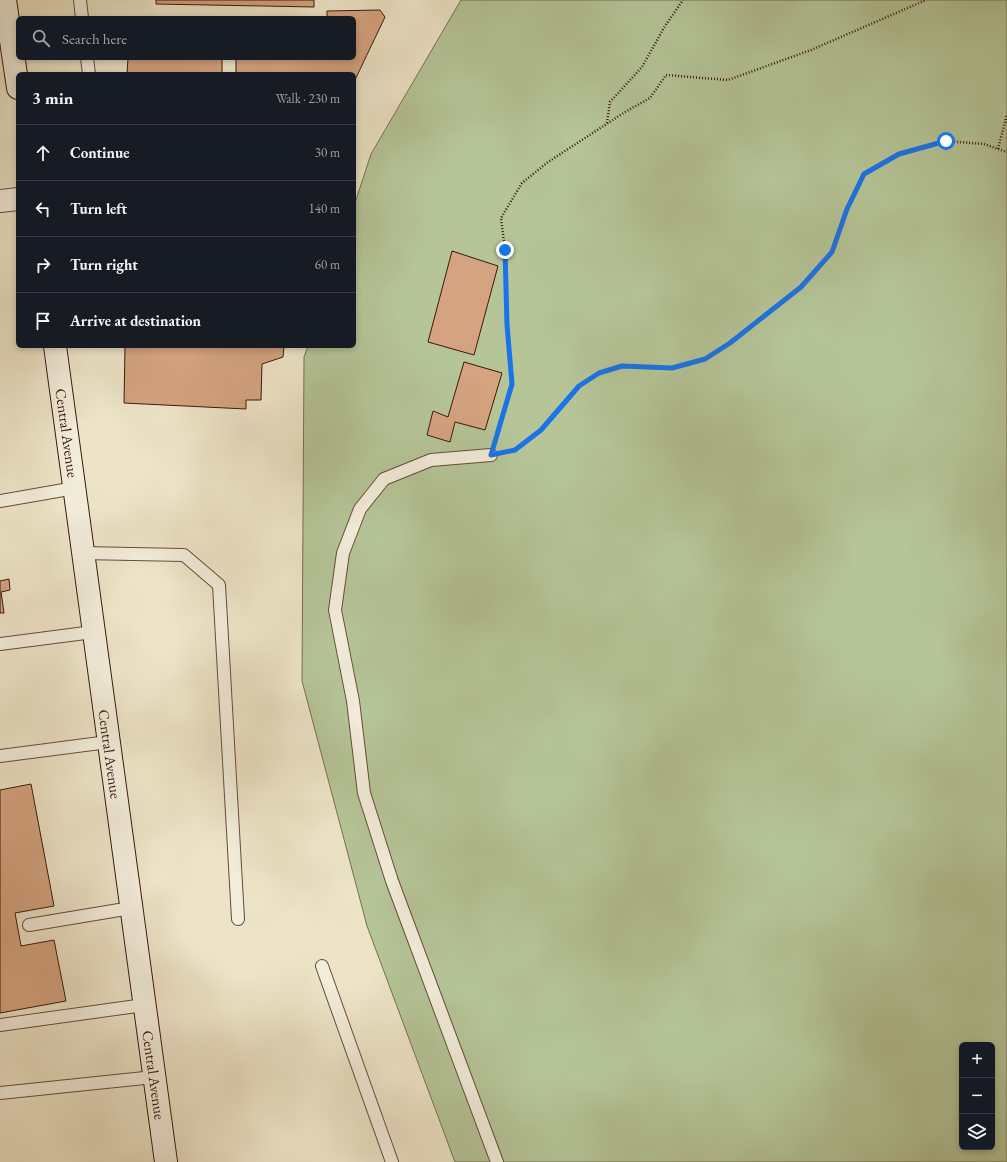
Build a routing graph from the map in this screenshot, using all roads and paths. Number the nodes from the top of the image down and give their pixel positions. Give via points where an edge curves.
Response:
1 (5, 0) edge
2 (80, 0) edge
3 (682, 0) edge
4 (926, 0) edge
5 (82, 16) edge
6 (87, 60) edge
7 (89, 72) edge
8 (16, 74) edge
9 (1007, 114) edge
10 (607, 123) junction
11 (1007, 152) edge
12 (16, 199) edge
13 (0, 201) edge
14 (55, 348) edge
15 (491, 455) junction
16 (75, 488) junction
17 (0, 501) edge
18 (82, 553) junction
19 (93, 632) junction
20 (0, 644) edge
21 (108, 742) junction
22 (0, 756) edge
23 (131, 908) junction
24 (238, 919) dead end
25 (29, 925) dead end
26 (322, 966) dead end
27 (144, 1005) junction
28 (0, 1025) edge
29 (154, 1077) junction
30 (0, 1093) edge
31 (166, 1162) edge
32 (392, 1162) edge
33 (497, 1162) edge

1 - 8 main road
2 - 5 lane
3 - 10 path via 642,67 610,102
4 - 10 path via 812,50 728,80 666,75 650,98
6 - 7 lane
9 - 11 path via 998,149
10 - 15 path via 548,162 522,183 501,218 512,384
11 - 15 path via 984,144 946,141 899,154 864,174 847,209 832,252 801,287 730,343 705,359 672,368 622,366 599,373 579,386 541,430 515,450
12 - 13 main road
14 - 16 main road, Central Avenue
15 - 33 lane via 431,460 384,479 360,509 343,553 335,610 353,701 364,793 392,881
16 - 17 lane
16 - 18 main road, Central Avenue
18 - 19 main road, Central Avenue
18 - 24 lane via 184,555 219,585
19 - 20 lane
19 - 21 main road, Central Avenue
21 - 22 lane
21 - 23 main road, Central Avenue
23 - 25 lane
23 - 27 main road, Central Avenue
26 - 32 lane
27 - 28 lane
27 - 29 main road, Central Avenue
29 - 30 lane
29 - 31 main road, Central Avenue

